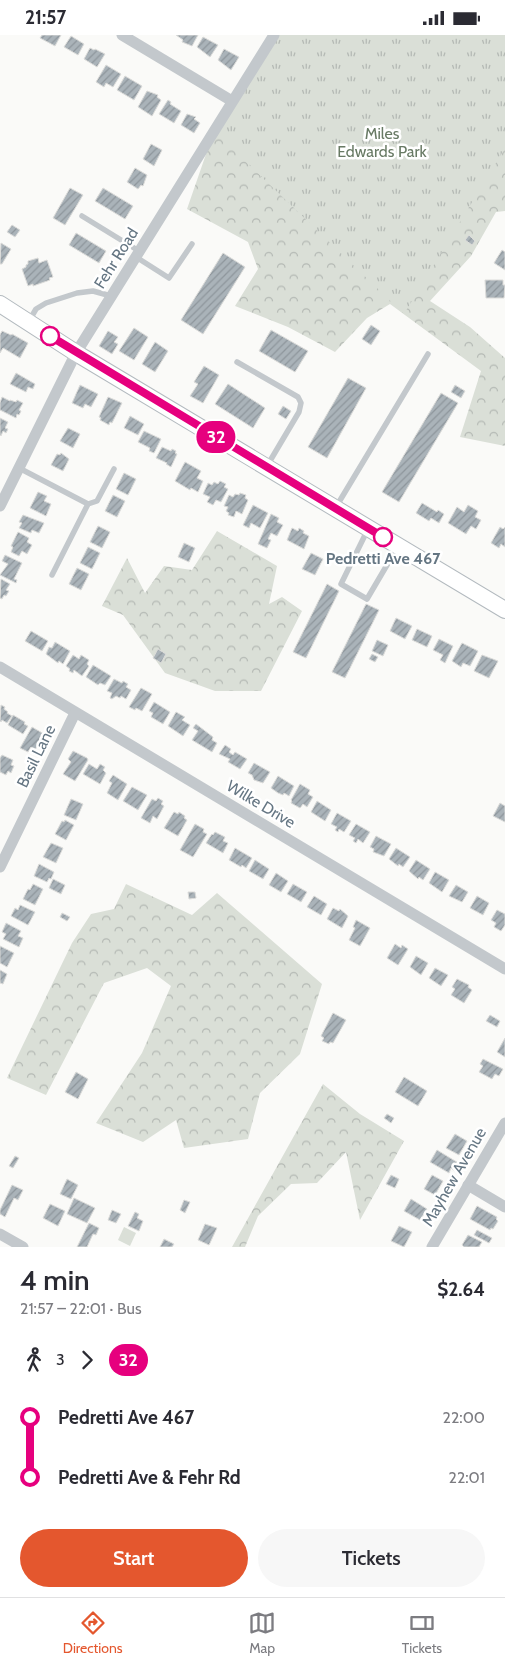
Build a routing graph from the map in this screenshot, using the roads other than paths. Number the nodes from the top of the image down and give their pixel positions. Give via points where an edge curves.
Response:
1 (122, 35) edge
2 (274, 35) edge
3 (232, 101) junction
4 (82, 216) dead end
5 (192, 244) dead end
6 (137, 254) junction
7 (112, 295) junction
8 (0, 304) edge
9 (28, 322) junction
10 (76, 353) junction
11 (428, 354) dead end
12 (237, 362) dead end
13 (266, 467) junction
14 (18, 469) junction
15 (114, 469) dead end
16 (88, 505) junction
17 (0, 506) edge
18 (335, 509) junction
19 (368, 529) junction
20 (398, 547) junction
21 (52, 575) dead end
22 (505, 610) edge
23 (0, 667) edge
24 (75, 713) junction
25 (0, 867) edge
26 (505, 969) edge
27 (505, 1123) edge
28 (468, 1185) junction
29 (505, 1207) edge
30 (0, 1234) edge
31 (23, 1247) edge
32 (432, 1247) edge

1 - 3 street
2 - 3 street, Fehr Road
3 - 6 street, Fehr Road
4 - 6 lane
5 - 6 lane via 169,278
6 - 7 street, Fehr Road
7 - 9 lane via 93,291 46,303 36,309
7 - 10 street, Fehr Road
8 - 9 street
9 - 10 street
10 - 13 street
10 - 14 street, Fehr Road
11 - 18 lane
12 - 13 lane via 298,397 301,403 300,412
13 - 18 street
14 - 16 lane
14 - 17 street, Fehr Road
15 - 16 lane via 97,501
16 - 21 lane
18 - 19 street
19 - 20 street
19 - 20 lane via 341,584 367,599
20 - 22 street
23 - 24 street, Wilke Drive
24 - 25 street, Basil Lane
24 - 26 street, Wilke Drive
27 - 28 street, Mayhew Avenue
28 - 29 street
28 - 32 street, Mayhew Avenue
30 - 31 street

